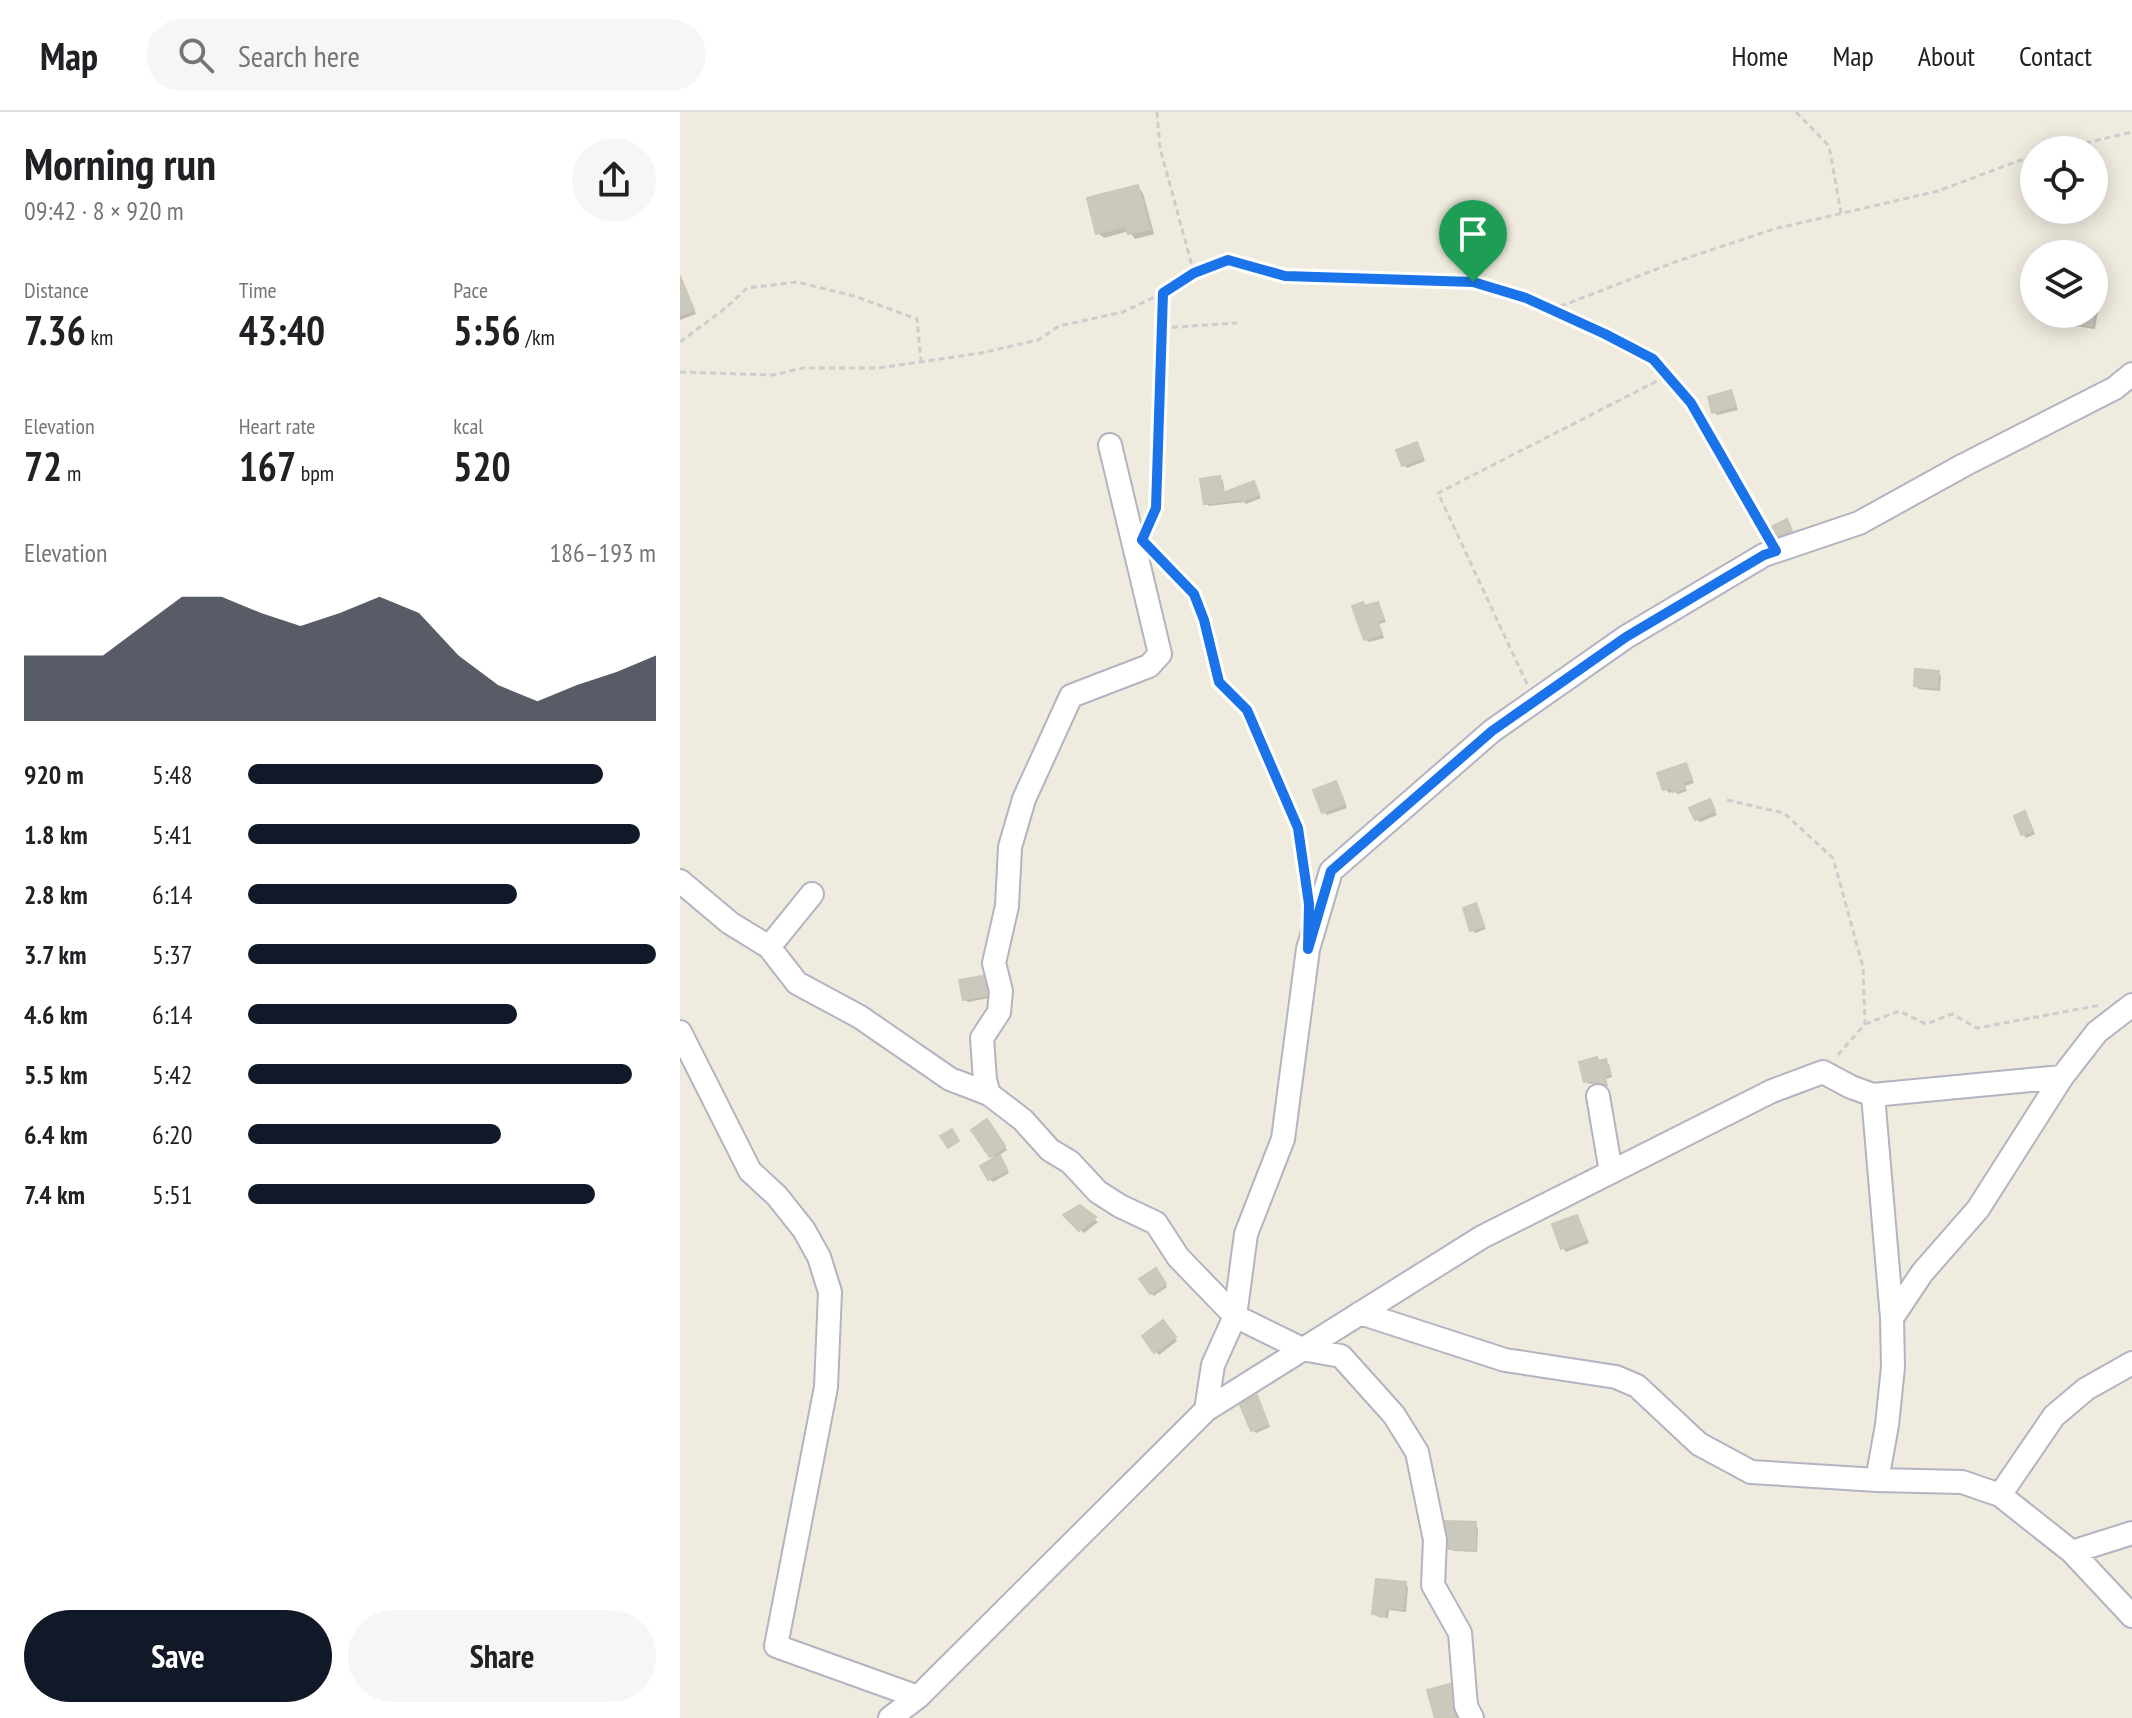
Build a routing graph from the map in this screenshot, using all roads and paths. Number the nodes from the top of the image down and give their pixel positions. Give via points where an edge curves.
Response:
1 (1157, 112) edge
2 (1796, 112) edge
3 (2132, 132) edge
4 (2108, 138) edge
5 (2020, 160) edge
6 (1841, 213) junction
7 (1194, 273) junction
8 (1163, 293) junction
9 (1550, 311) junction
10 (1237, 323) dead end
11 (1162, 328) junction
12 (680, 342) edge
13 (921, 362) junction
14 (680, 372) edge
15 (2132, 374) edge
16 (1667, 376) junction
17 (1110, 445) dead end
18 (1147, 530) dead end
19 (1152, 551) dead end
20 (1776, 551) junction
21 (1535, 700) junction
22 (1727, 800) dead end
23 (680, 881) edge
24 (1307, 889) dead end
25 (812, 894) dead end
26 (769, 947) junction
27 (2101, 1005) dead end
28 (2132, 1005) edge
29 (1865, 1024) junction
30 (680, 1032) edge
31 (1823, 1072) junction
32 (2062, 1077) junction
33 (989, 1094) junction
34 (1873, 1095) junction
35 (1598, 1096) dead end
36 (1611, 1172) junction
37 (1360, 1313) junction
38 (1235, 1316) junction
39 (1892, 1318) junction
40 (1302, 1349) junction
41 (2132, 1363) edge
42 (1206, 1410) junction
43 (1877, 1480) junction
44 (2000, 1495) junction
45 (2132, 1533) edge
46 (2072, 1552) junction
47 (2132, 1616) edge
48 (918, 1697) junction
49 (890, 1718) edge
50 (1472, 1718) edge

1 - 7 path via 1160,148
2 - 6 path via 1829,146
3 - 4 path
5 - 6 path via 1938,191
6 - 9 path via 1675,262
7 - 8 path
7 - 9 path via 1228,260 1285,276 1473,282
8 - 11 path
8 - 13 path via 1123,312 1059,326 1038,340
9 - 16 path via 1653,359
10 - 11 path
11 - 18 path via 1156,508
12 - 13 path via 747,288 797,282 917,319
13 - 14 path via 803,368 773,375
15 - 20 street via 2115,388 1859,523
16 - 20 path via 1691,403
16 - 21 path via 1438,493
17 - 33 street via 1160,654 1149,666 1071,696 1024,799 1010,847 1007,906 994,963 1001,991 999,1012 982,1038
19 - 24 path via 1194,594 1219,682 1247,710 1298,828
20 - 21 street via 1626,637
21 - 38 street via 1331,871 1308,949 1283,1139 1246,1234
22 - 29 path via 1784,813 1833,858 1863,967
23 - 26 street
25 - 26 street
26 - 33 street via 797,983 860,1017 950,1079
27 - 29 path via 1977,1028 1952,1014 1926,1024 1899,1011
28 - 32 street via 2097,1032
29 - 31 path
30 - 48 street via 750,1171 804,1230 830,1292 826,1387 776,1646
31 - 34 street
31 - 36 street via 1772,1091
32 - 34 street
32 - 39 street via 1978,1209 1922,1273
33 - 38 street via 1098,1192 1156,1223 1178,1257
34 - 39 street
35 - 36 street
36 - 37 street via 1482,1237
37 - 40 street
37 - 43 street via 1505,1360 1616,1377 1637,1386 1699,1444 1751,1472
38 - 40 street
38 - 42 street via 1213,1365
39 - 43 street via 1893,1367
40 - 42 street
40 - 50 street via 1341,1356 1394,1415 1417,1452 1435,1540 1433,1585 1460,1633 1466,1706
41 - 44 street via 2086,1389 2054,1416
42 - 48 street
43 - 44 street via 1962,1482
44 - 46 street
45 - 46 street
46 - 47 street
48 - 49 street

